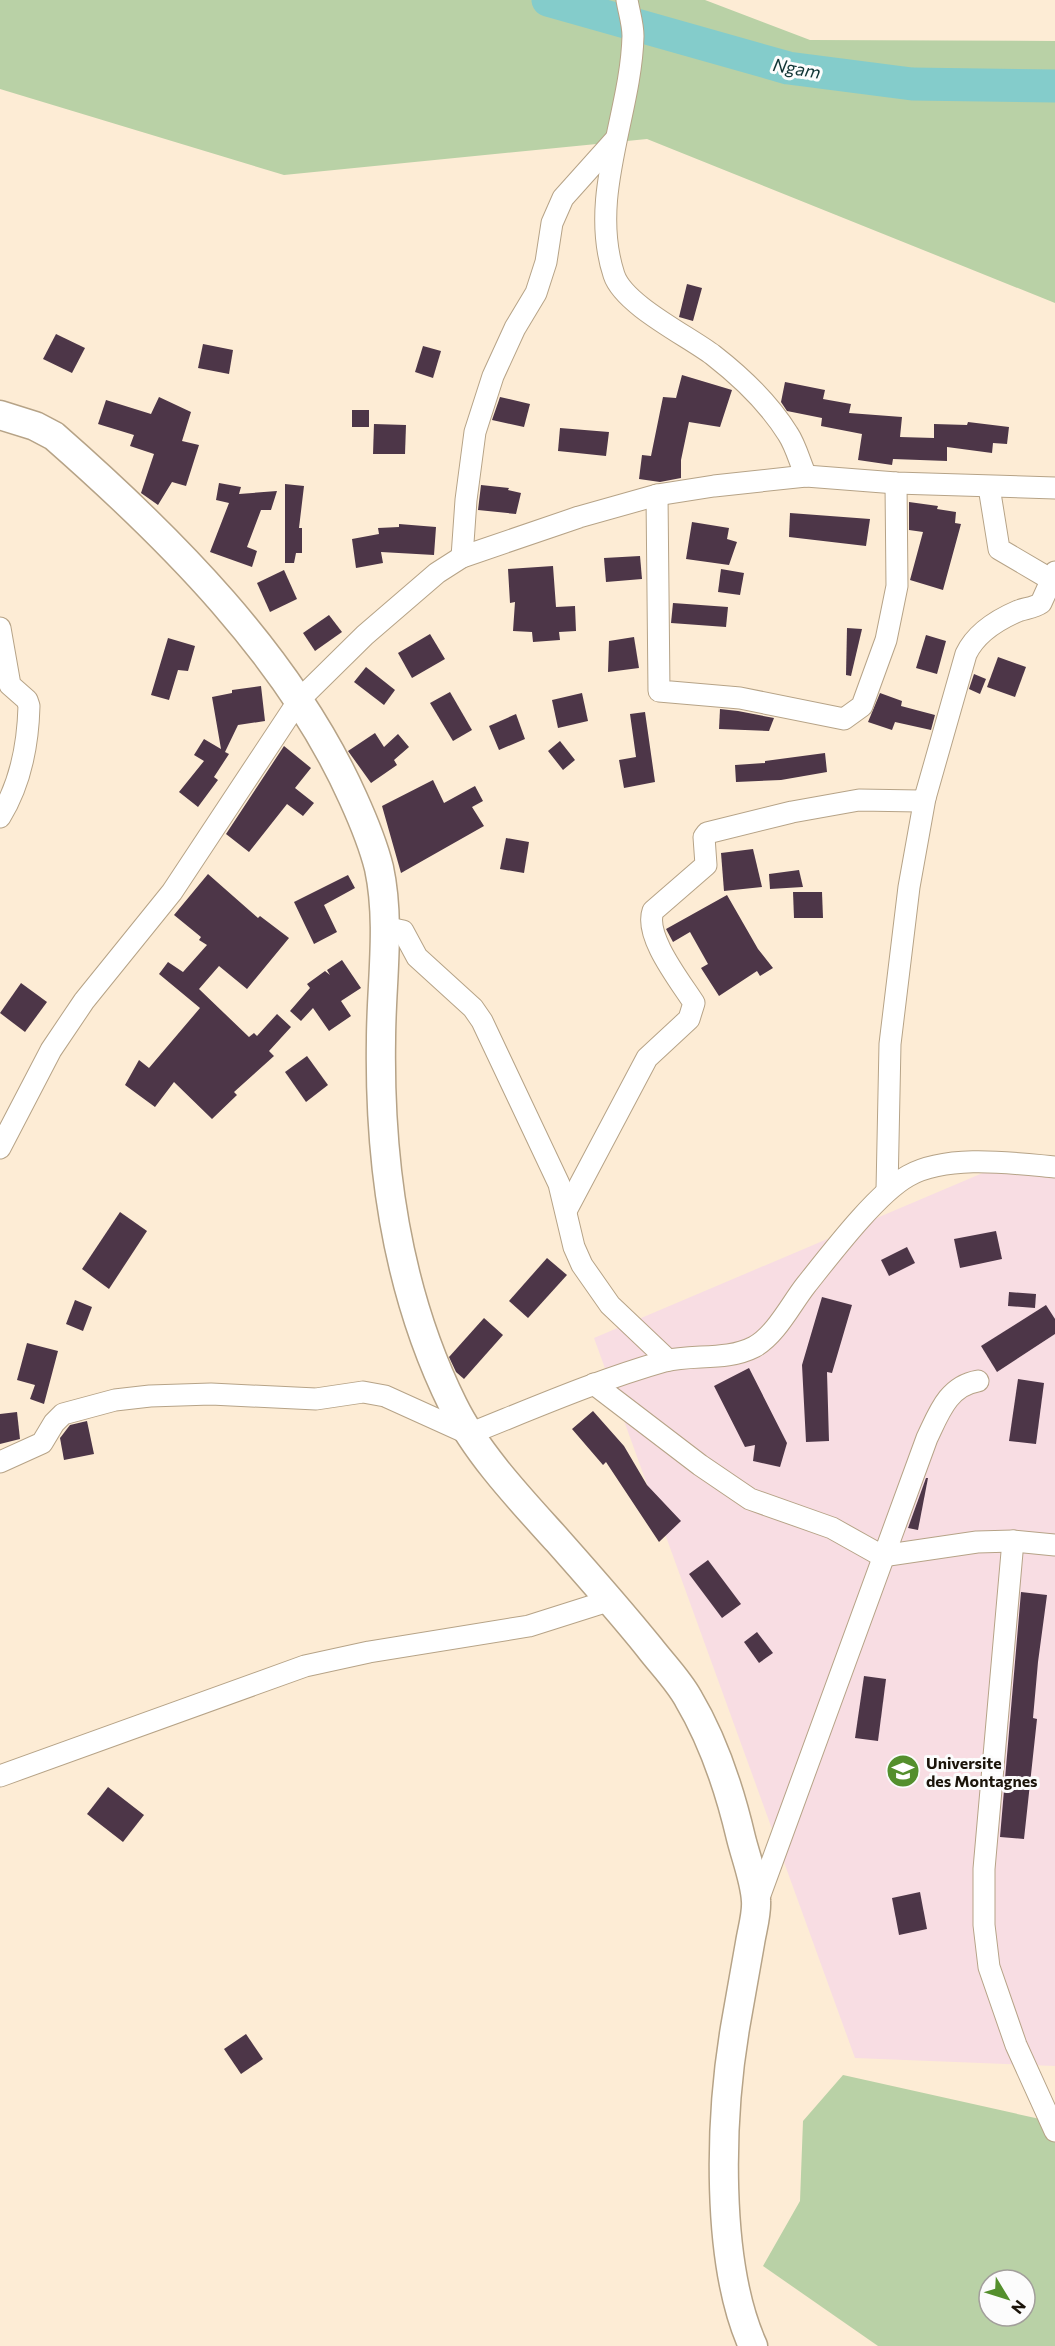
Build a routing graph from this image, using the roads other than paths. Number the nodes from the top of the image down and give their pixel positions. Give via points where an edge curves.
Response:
1 (627, 0) edge
2 (615, 140) junction
3 (0, 415) edge
4 (806, 476) junction
5 (896, 483) junction
6 (989, 487) junction
7 (1055, 488) edge
8 (657, 495) junction
9 (462, 557) junction
10 (1052, 576) edge
11 (0, 628) edge
12 (299, 700) junction
13 (926, 798) junction
14 (0, 817) edge
15 (384, 927) junction
16 (0, 1148) edge
17 (1055, 1167) edge
18 (887, 1190) junction
19 (567, 1209) junction
20 (668, 1360) junction
21 (978, 1381) dead end
22 (594, 1384) junction
23 (469, 1434) junction
24 (0, 1462) edge
25 (1013, 1540) junction
26 (1055, 1545) edge
27 (882, 1556) junction
28 (611, 1600) junction
29 (0, 1776) edge
30 (757, 1903) junction
31 (1055, 2131) edge
32 (753, 2346) edge

1 - 2 street via 633,34 623,114
2 - 4 street via 607,217 608,250 615,278 639,305 713,355 755,393 789,434
2 - 9 street via 563,198 552,223 536,293 493,376 476,432
3 - 12 street via 54,436 177,550 211,587
4 - 5 street
4 - 8 street
5 - 6 street
5 - 8 street via 897,586 886,640 862,706 844,719 740,698 659,691
6 - 7 street
6 - 10 street via 999,549
8 - 9 street
9 - 12 street via 437,573 365,635
10 - 13 street via 1041,603 1018,611 973,641
11 - 14 street via 10,685 27,699 29,706 22,768
12 - 15 street via 338,765 363,820 379,870
12 - 16 street via 172,892 84,1001 51,1050
13 - 18 street via 909,887 890,1044
13 - 19 street via 859,800 707,833 704,869 653,911 650,918 652,934 694,1003 694,1010 647,1058
15 - 19 street via 403,931 417,957 482,1021 559,1184
15 - 23 street via 382,1104 394,1228 417,1314 453,1405
17 - 18 street via 999,1161 944,1165 909,1175
18 - 20 street via 756,1346 741,1352
19 - 20 street via 574,1247 582,1265 610,1305
20 - 22 street
21 - 27 street via 954,1391 941,1410
22 - 23 street
22 - 27 street via 750,1498 832,1528
23 - 24 street via 385,1396 363,1392 316,1399 211,1394 150,1396 115,1400 63,1414 42,1443
23 - 28 street
25 - 26 street
25 - 27 street
25 - 31 street via 984,1869 984,1925 989,1967 1016,2045
27 - 30 street
28 - 29 street via 530,1626 305,1666
28 - 30 street via 687,1695 707,1736 736,1816
30 - 32 street via 732,2049 725,2128 727,2256

